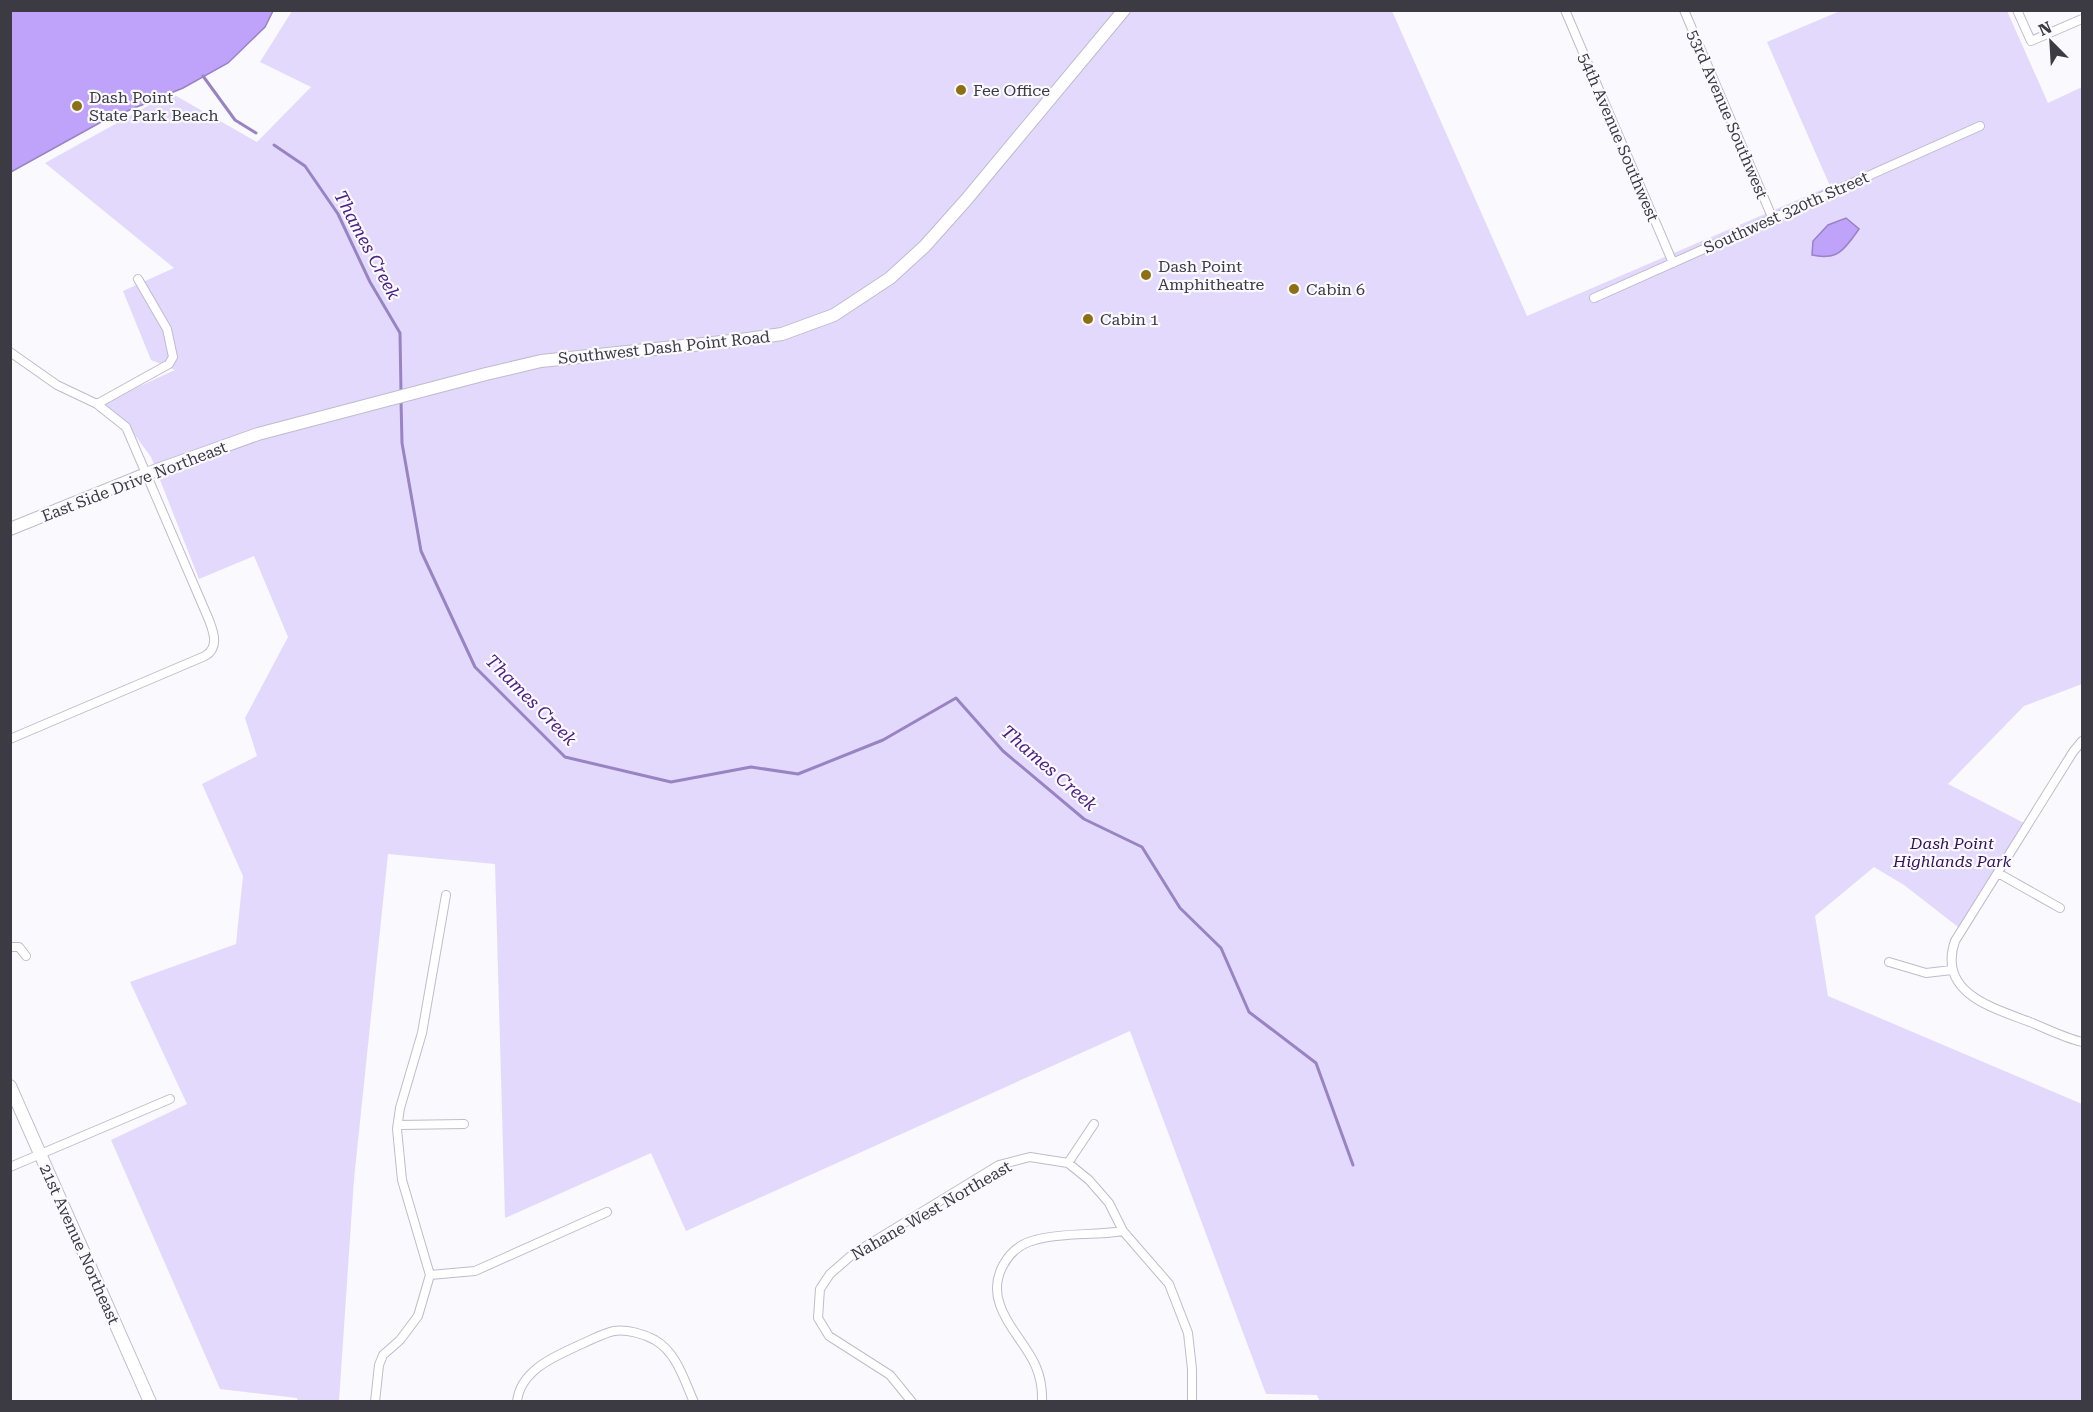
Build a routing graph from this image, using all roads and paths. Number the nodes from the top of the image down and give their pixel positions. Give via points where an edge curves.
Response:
1 (1124, 10) edge
2 (1565, 10) edge
3 (1684, 10) edge
4 (2017, 10) edge
5 (2082, 19) edge
6 (1980, 126) dead end
7 (1772, 217) junction
8 (1673, 263) junction
9 (138, 279) dead end
10 (1594, 298) dead end
11 (10, 352) edge
12 (97, 404) junction
13 (258, 434) joint
14 (146, 474) junction
15 (10, 529) edge
16 (10, 738) edge
17 (2082, 741) edge
18 (1998, 873) junction
19 (446, 895) dead end
20 (2060, 908) dead end
21 (10, 947) edge
22 (26, 956) dead end
23 (1889, 962) dead end
24 (1952, 970) junction
25 (2082, 1042) edge
26 (10, 1086) edge
27 (170, 1099) dead end
28 (464, 1124) dead end
29 (1094, 1124) dead end
30 (398, 1125) junction
31 (41, 1154) junction
32 (1068, 1163) junction
33 (10, 1167) edge
34 (607, 1212) dead end
35 (1123, 1231) junction
36 (430, 1275) junction
37 (150, 1401) edge
38 (375, 1401) edge
39 (516, 1401) edge
40 (694, 1401) edge
41 (912, 1401) edge
42 (1042, 1401) edge
43 (1192, 1401) edge

1 - 13 main road, Southwest Dash Point Road via 925,246 890,278 834,315 782,333 741,340 542,361
2 - 8 street, 54th Avenue Southwest
3 - 7 street, 53rd Avenue Southwest
4 - 5 street via 2031,42
6 - 7 street, Southwest 320th Street
7 - 8 street, Southwest 320th Street
8 - 10 street, Southwest 320th Street
9 - 12 street via 167,329 173,357 169,364
11 - 12 street via 57,386
12 - 14 street via 126,427
13 - 14 main road, East Side Drive Northeast
14 - 15 main road, East Side Drive Northeast
14 - 16 street via 213,631 212,650
17 - 18 street
18 - 20 street
18 - 24 street via 1955,941
19 - 30 street via 422,1033 399,1108
21 - 22 street via 19,947
23 - 24 street via 1926,973
24 - 25 street via 1977,1001
26 - 31 main road, 21st Avenue Northeast
27 - 31 street
28 - 30 street
29 - 32 street
30 - 36 street via 402,1180
31 - 33 street
31 - 37 main road, 21st Avenue Northeast
32 - 35 street via 1101,1193
32 - 41 street, Nahane West Northeast via 1030,1157 999,1165 853,1254 825,1281 818,1296 817,1312 829,1336 890,1375
34 - 36 street via 475,1271
35 - 42 street via 1035,1240 1012,1253 1002,1266 998,1286 1000,1307 1032,1356
35 - 43 street via 1160,1270 1176,1297 1191,1353
36 - 38 street via 418,1316 379,1365
39 - 40 street via 526,1379 550,1360 604,1334 624,1331 645,1336 666,1348

